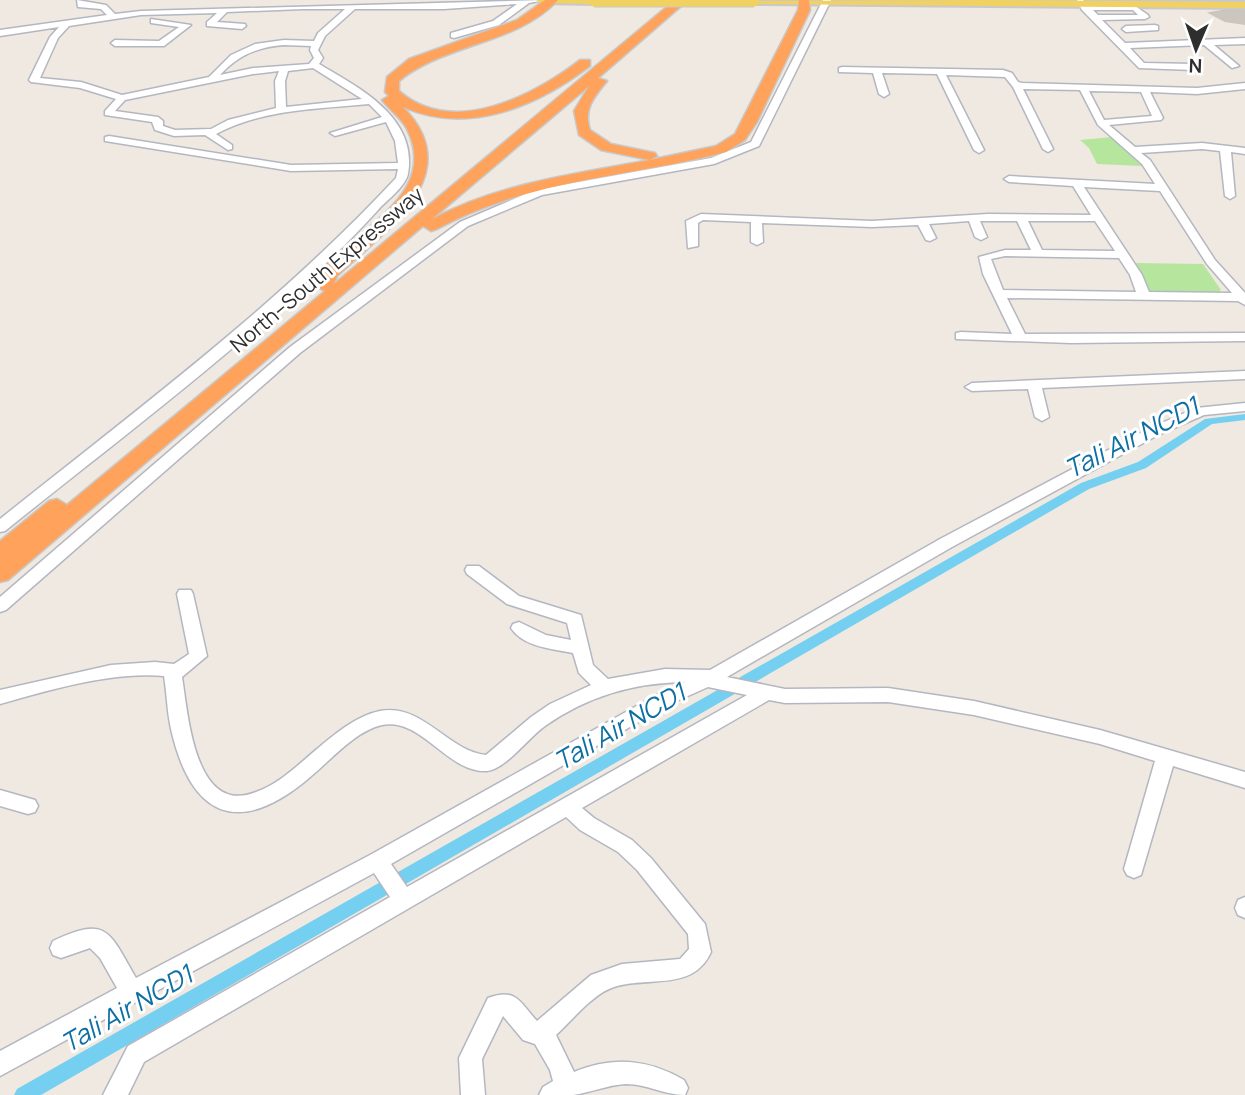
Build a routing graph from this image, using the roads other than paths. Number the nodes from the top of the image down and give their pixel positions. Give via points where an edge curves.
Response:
1 (82, 0) edge
2 (541, 0) edge
3 (552, 0) edge
4 (668, 0) edge
5 (682, 0) edge
6 (527, 1) edge
7 (594, 1) edge
8 (754, 1) edge
9 (800, 1) edge
10 (827, 1) edge
11 (1057, 1) edge
12 (1109, 1) edge
13 (1245, 3) edge
14 (392, 4) edge
15 (1082, 5) junction
16 (354, 7) junction
17 (225, 10) junction
18 (164, 12) junction
19 (112, 16) junction
20 (1095, 18) junction
21 (135, 20) dead end
22 (643, 20) junction
23 (155, 21) junction
24 (68, 22) junction
25 (242, 26) dead end
26 (1155, 28) dead end
27 (1106, 29) junction
28 (0, 33) edge
29 (454, 35) dead end
30 (1245, 41) edge
31 (634, 42) junction
32 (115, 43) dead end
33 (1206, 43) junction
34 (315, 44) junction
35 (1123, 46) junction
36 (314, 65) junction
37 (1235, 66) dead end
38 (1193, 67) dead end
39 (284, 70) junction
40 (842, 70) dead end
41 (877, 71) junction
42 (940, 72) junction
43 (212, 79) junction
44 (1017, 85) junction
45 (1245, 86) edge
46 (1083, 87) junction
47 (1144, 89) junction
48 (884, 94) dead end
49 (122, 98) junction
50 (369, 101) junction
51 (281, 110) junction
52 (390, 118) junction
53 (1101, 123) junction
54 (211, 132) junction
55 (335, 133) dead end
56 (109, 139) dead end
57 (228, 146) dead end
58 (1225, 148) junction
59 (979, 149) dead end
60 (1048, 149) dead end
61 (1132, 150) junction
62 (1245, 150) edge
63 (404, 166) junction
64 (1009, 179) dead end
65 (1076, 183) junction
66 (1163, 188) junction
67 (1230, 196) dead end
68 (974, 218) junction
69 (1021, 218) junction
70 (1097, 218) junction
71 (755, 219) junction
72 (922, 222) junction
73 (885, 224) junction
74 (981, 237) dead end
75 (930, 238) dead end
76 (891, 240) dead end
77 (757, 242) dead end
78 (692, 246) dead end
79 (1038, 253) junction
80 (1123, 255) junction
81 (328, 291) junction
82 (998, 294) junction
83 (1144, 296) junction
84 (1243, 299) edge
85 (961, 336) dead end
86 (1020, 337) junction
87 (1245, 337) edge
88 (1245, 374) edge
89 (1034, 384) junction
90 (972, 387) dead end
91 (1245, 407) edge
92 (1042, 418) dead end
93 (0, 527) edge
94 (0, 553) edge
95 (472, 570) dead end
96 (0, 575) edge
97 (185, 594) dead end
98 (0, 606) edge
99 (519, 628) dead end
100 (581, 648) junction
101 (173, 674) junction
102 (712, 680) junction
103 (604, 687) junction
104 (761, 690) junction
105 (0, 697) edge
106 (1166, 757) junction
107 (488, 763) junction
108 (1245, 780) edge
109 (502, 789) junction
110 (0, 797) edge
111 (566, 805) junction
112 (28, 806) dead end
113 (380, 866) junction
114 (1134, 869) dead end
115 (402, 896) junction
116 (61, 948) dead end
117 (132, 993) junction
118 (541, 1033) junction
119 (0, 1065) edge
120 (676, 1088) dead end
121 (561, 1092) edge
122 (115, 1095) edge
123 (473, 1095) edge

1 - 19 street via 81,5 103,7
2 - 3 main road
2 - 6 street
2 - 81 highway via 503,28 408,62 390,73 384,93 415,129 422,155 419,178 406,200 329,274
3 - 7 main road
3 - 22 highway via 509,29 406,67 392,80 392,92 402,102 431,112 461,114 505,108 543,93
4 - 22 highway, North–South Expressway
5 - 31 highway, North–South Expressway
6 - 14 street via 444,8
6 - 29 street via 496,23
7 - 8 main road, bridge
8 - 9 main road
9 - 10 main road
9 - 31 highway via 737,132 721,144 696,152 632,154 606,147 584,132 579,120 582,105
9 - 81 highway via 804,10 750,122 734,141 699,155 557,178 483,200 432,225 344,292
10 - 11 main road
10 - 98 street via 755,144 714,162 539,192 464,224 295,350
11 - 15 main road
12 - 13 main road
12 - 15 main road
14 - 16 street
15 - 20 street
15 - 20 street via 1135,8 1145,17
16 - 17 street
16 - 34 street
17 - 18 street
17 - 25 street via 210,24
18 - 19 street
18 - 23 street
19 - 24 street
20 - 27 street
21 - 23 street
22 - 81 highway, North–South Expressway
23 - 32 street via 187,25 161,44
24 - 28 street
24 - 49 street via 54,37 35,82 81,85
26 - 27 street
27 - 35 street
30 - 33 street
31 - 81 highway, North–South Expressway
33 - 35 street
33 - 37 street
34 - 36 street via 319,58
34 - 43 street via 275,42 251,49 230,57
35 - 38 street via 1140,64
36 - 39 street
36 - 50 street
39 - 43 street
39 - 51 street
40 - 41 street
41 - 42 street
41 - 48 street
42 - 44 street via 1007,74
42 - 59 street
43 - 49 street
44 - 46 street
44 - 60 street
45 - 47 street via 1205,91
46 - 47 street
46 - 53 street
47 - 53 street via 1158,118
49 - 54 street via 108,113 157,120 158,128 169,133
50 - 51 street
50 - 52 street
51 - 54 street via 231,122
52 - 55 street
52 - 63 street via 402,136
53 - 61 street
54 - 57 street via 209,136
56 - 63 street via 291,168
58 - 61 street
58 - 62 street
58 - 67 street
61 - 66 street
63 - 93 street via 389,194 251,324
64 - 65 street
65 - 66 street
65 - 70 street
66 - 84 street via 1199,245
68 - 69 street
68 - 72 street
68 - 74 street
69 - 70 street
69 - 79 street
70 - 80 street
71 - 73 street
71 - 77 street
71 - 78 street via 695,218
72 - 73 street
72 - 75 street
73 - 76 street
79 - 80 street
79 - 82 street via 985,257
80 - 83 street
81 - 94 highway, North–South Expressway
81 - 96 highway, North–South Expressway
82 - 83 street
82 - 86 street
83 - 84 street
85 - 86 street
86 - 87 street
88 - 89 street
89 - 90 street
89 - 92 street
91 - 102 street via 1201,411 1153,432 946,543
95 - 100 street via 513,600 575,619
97 - 101 street via 198,656
99 - 100 street via 542,641
100 - 103 street via 588,673
101 - 105 street via 160,668 110,673
101 - 107 street via 179,725 197,774 205,789 232,805 263,800 351,734 383,718 405,720 471,759
102 - 103 street via 682,674 643,676
102 - 104 street
102 - 109 street via 664,699
103 - 107 street via 549,714
104 - 106 street via 785,696 910,697 1047,724
104 - 111 street
106 - 108 street
106 - 114 street
107 - 109 street
109 - 113 street
110 - 112 street
111 - 115 street
111 - 118 street via 644,864 698,932 702,944 696,960 681,969 622,974 599,982
113 - 115 street
113 - 117 street via 289,906
115 - 122 street via 136,1054
116 - 117 street via 94,937 108,951
117 - 119 street
118 - 121 street via 555,1055
118 - 123 street via 531,1032 508,1004 495,1006 470,1058
120 - 121 street via 662,1078 634,1072 592,1077

